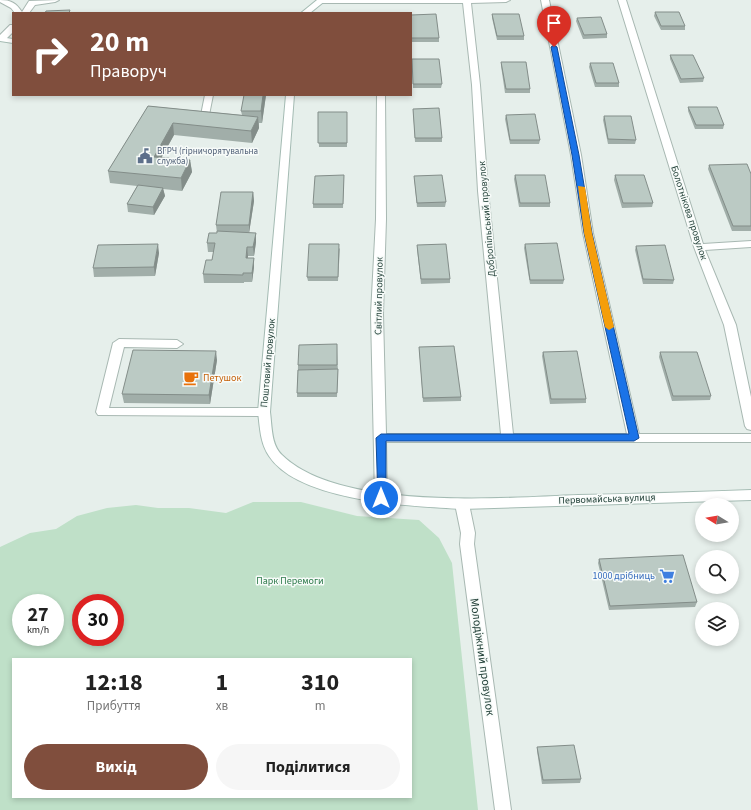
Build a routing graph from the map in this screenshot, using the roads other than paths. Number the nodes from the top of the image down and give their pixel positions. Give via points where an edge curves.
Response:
1 (2, 0) edge
2 (55, 0) edge
3 (506, 0) edge
4 (545, 0) edge
5 (622, 0) edge
6 (321, 1) edge
7 (467, 1) edge
8 (18, 12) edge
9 (26, 12) edge
10 (306, 12) edge
11 (12, 28) edge
12 (0, 39) edge
13 (12, 41) edge
14 (209, 96) edge
15 (290, 96) edge
16 (381, 96) edge
17 (205, 115) edge
18 (751, 244) edge
19 (699, 247) junction
20 (177, 344) dead end
21 (264, 412) junction
22 (751, 426) edge
23 (507, 437) junction
24 (381, 438) junction
25 (634, 438) junction
26 (751, 438) edge
27 (751, 495) edge
28 (381, 498) junction
29 (462, 504) junction
30 (503, 810) edge

1 - 8 street via 14,6
2 - 9 street via 32,3
3 - 7 street
4 - 25 street via 576,155 588,233
5 - 19 street, Болотнікова провулок
6 - 7 street via 379,4
6 - 10 street
7 - 23 street, Добропільський провулок
11 - 12 street
12 - 13 street
14 - 17 street
15 - 21 street, Поштовий провулок
16 - 24 street, Світлий провулок via 381,219 377,314
18 - 19 street
19 - 22 street, Болотнікова провулок via 730,325
20 - 21 street via 119,343 102,412
21 - 28 street, Поштовий провулок via 267,438 276,457 293,472 321,484
23 - 24 street
23 - 25 street
24 - 28 street, Світлий провулок
25 - 26 street
27 - 29 street, Первомайська вулиця
28 - 29 street, Поштовий провулок
29 - 30 street, Молодіжний провулок via 468,533 467,544

